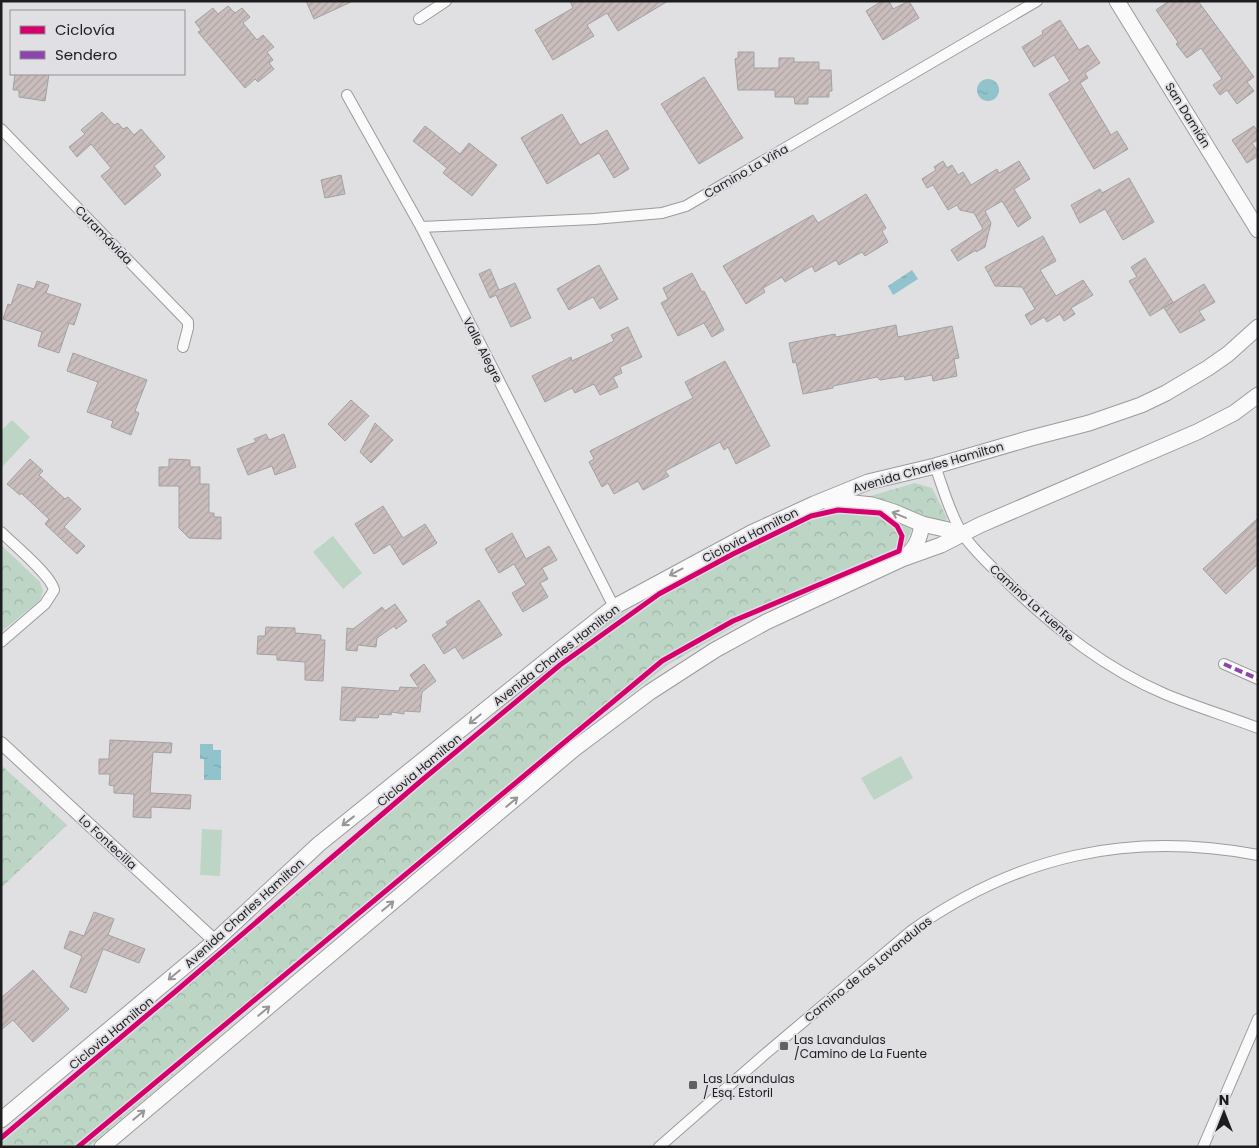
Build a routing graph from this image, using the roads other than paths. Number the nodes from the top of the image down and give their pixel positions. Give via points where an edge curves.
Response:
1 (446, 1) edge
2 (1037, 1) edge
3 (1117, 1) edge
4 (419, 19) dead end
5 (347, 95) dead end
6 (1, 129) edge
7 (421, 227) junction
8 (1258, 230) edge
9 (1258, 326) edge
10 (183, 347) dead end
11 (1258, 395) edge
12 (935, 466) junction
13 (814, 504) junction
14 (922, 524) junction
15 (1, 532) edge
16 (962, 533) junction
17 (902, 560) junction
18 (614, 607) junction
19 (1, 642) edge
20 (1224, 664) dead end
21 (1258, 679) edge
22 (1258, 728) edge
23 (1, 743) edge
24 (1258, 855) edge
25 (215, 941) junction
26 (1258, 1019) edge
27 (1, 1120) edge
28 (102, 1147) edge
29 (659, 1147) edge
30 (1203, 1147) edge

1 - 4 street
2 - 7 street, Camino La Viña via 686,206 662,213 594,219
3 - 8 main road, San Damián
5 - 7 street, Valle Alegre
6 - 10 street, Curamávida via 188,322
7 - 18 street, Valle Alegre
9 - 12 main road, Avenida Charles Hamilton via 1208,368 1141,405
11 - 16 main road via 1234,413 1197,432
12 - 13 main road, Avenida Charles Hamilton via 868,482
12 - 16 street, Camino La Fuente
14 -> 13 main road via 872,505 845,502
13 -> 18 main road, Avenida Charles Hamilton via 751,533
14 - 16 main road
14 - 17 main road via 916,546
15 - 19 street via 46,576 54,590 45,604
16 - 17 main road
16 - 22 street, Camino La Fuente via 1028,601 1090,652 1135,680
28 -> 17 main road via 611,720 742,635
18 -> 25 main road, Avenida Charles Hamilton via 319,844
20 - 21 street
23 - 25 street, Lo Fontecilla
24 - 29 street, Camino de las Lavandulas via 1173,846 1114,849 1058,860 981,888 911,931
25 -> 27 main road, Avenida Charles Hamilton
26 - 30 street

